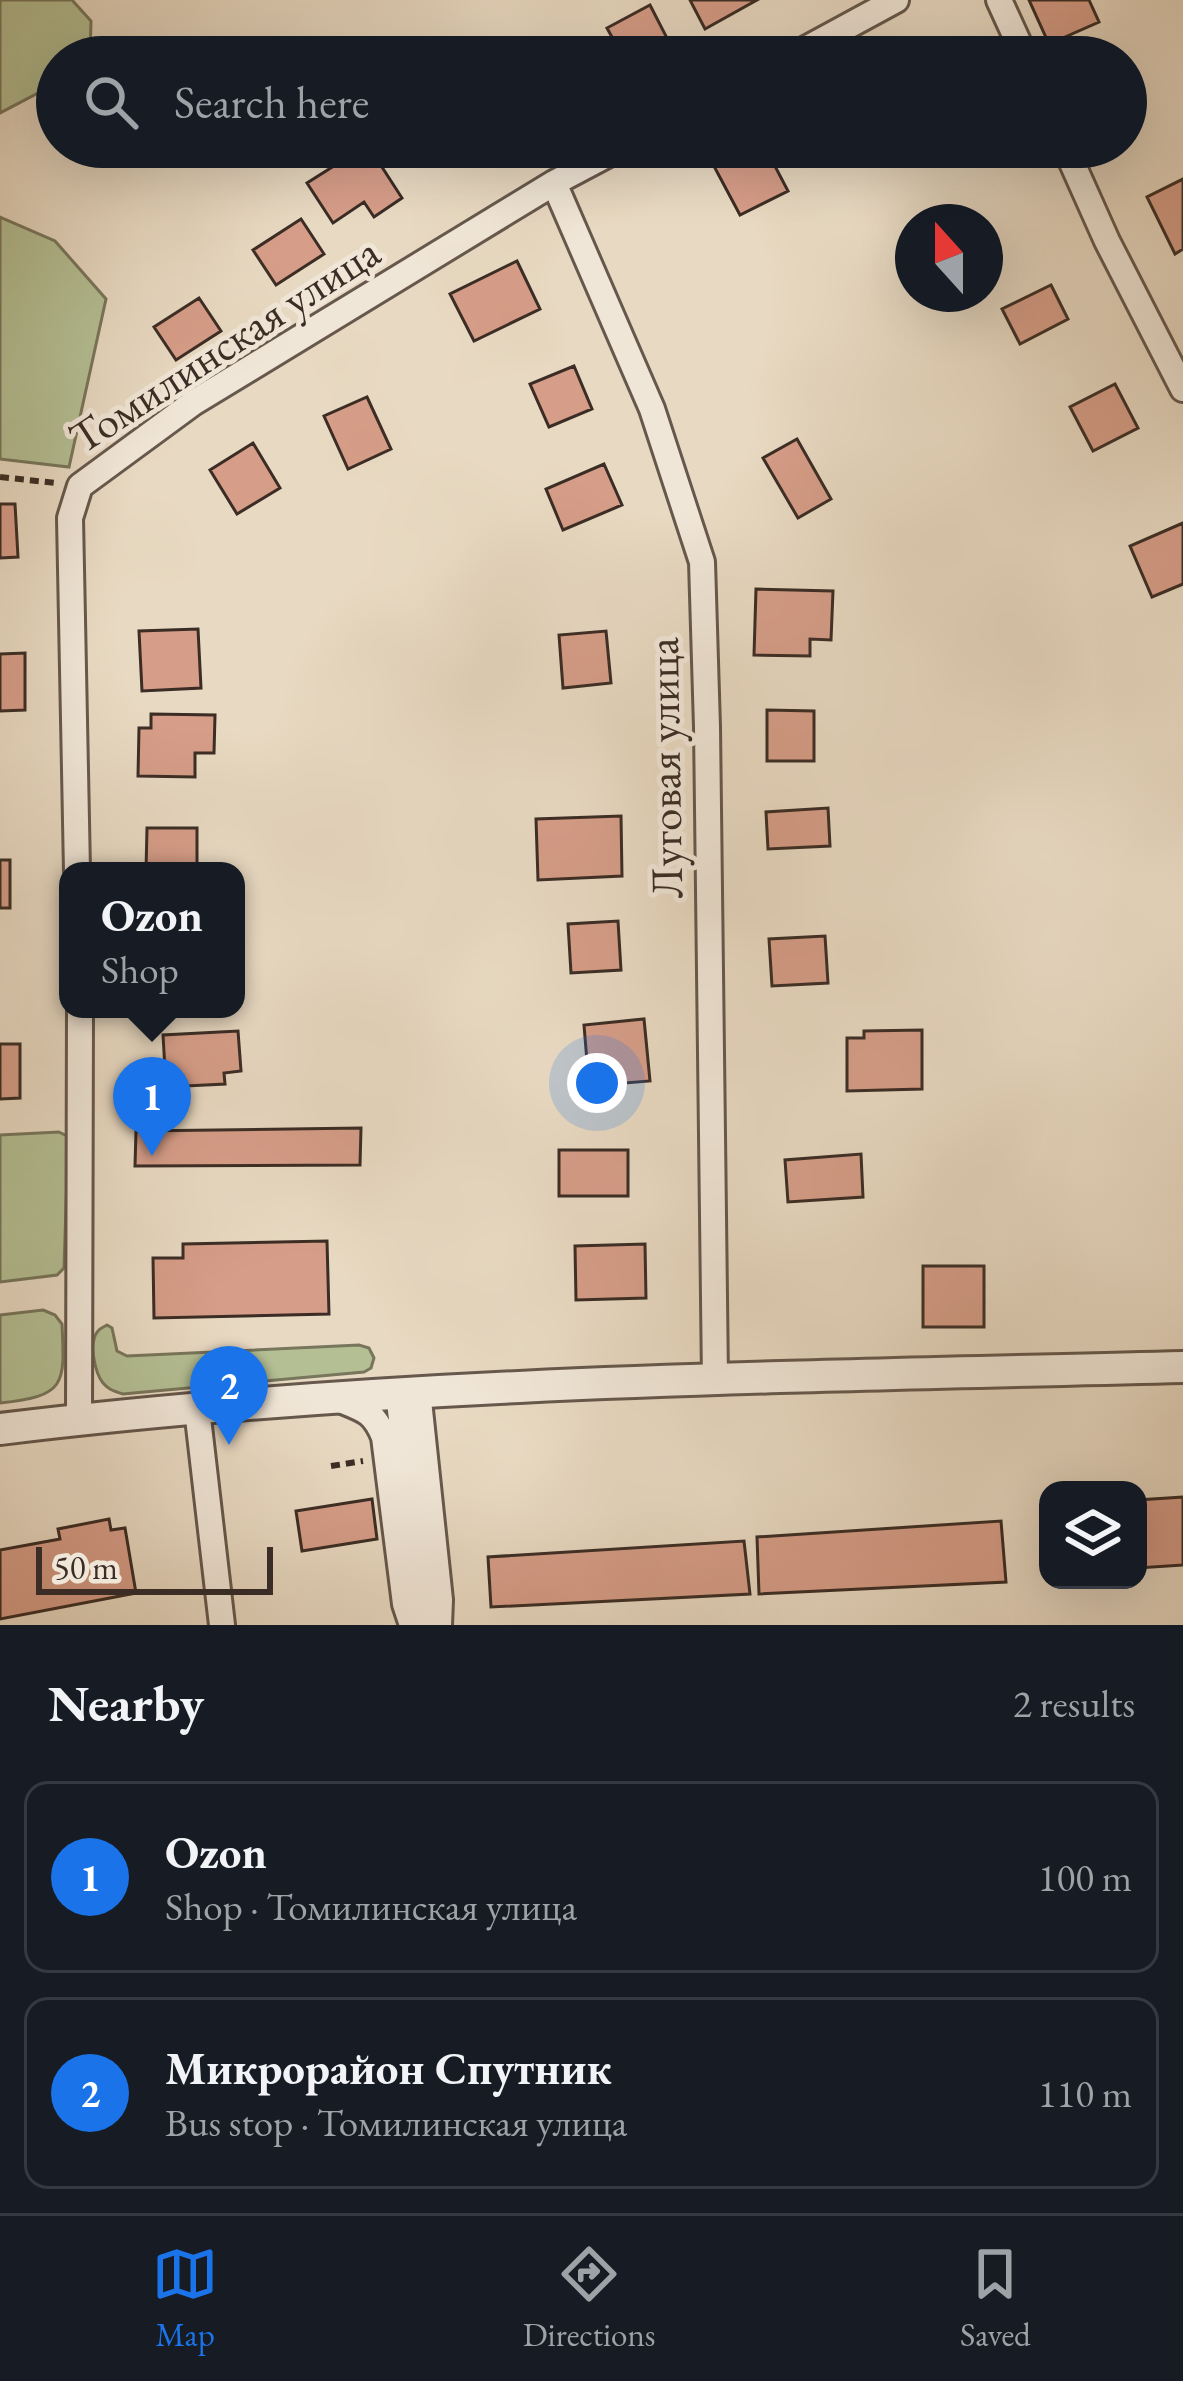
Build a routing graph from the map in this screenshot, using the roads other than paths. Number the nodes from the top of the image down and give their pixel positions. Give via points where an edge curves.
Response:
1 (896, 0) edge
2 (999, 0) edge
3 (829, 36) edge
4 (1015, 36) edge
5 (582, 168) edge
6 (1074, 168) edge
7 (554, 183) junction
8 (1183, 389) edge
9 (77, 862) edge
10 (80, 1018) edge
11 (1183, 1367) edge
12 (715, 1378) junction
13 (408, 1392) junction
14 (332, 1398) junction
15 (197, 1409) junction
16 (79, 1419) junction
17 (0, 1429) edge
18 (222, 1625) edge
19 (412, 1625) edge
20 (425, 1625) edge
21 (439, 1625) edge

1 - 3 street
2 - 4 street
5 - 7 street, Томилинская улица
6 - 8 street
7 - 9 street, Томилинская улица via 193,403 80,486 70,518
7 - 12 street, Луговая улица via 652,409 702,562
10 - 16 street
11 - 12 street
12 - 13 street
13 - 14 street
13 - 20 street
13 - 21 street
14 - 15 street
14 - 19 street via 366,1410 385,1437
15 - 16 street
15 - 18 street
16 - 17 street

